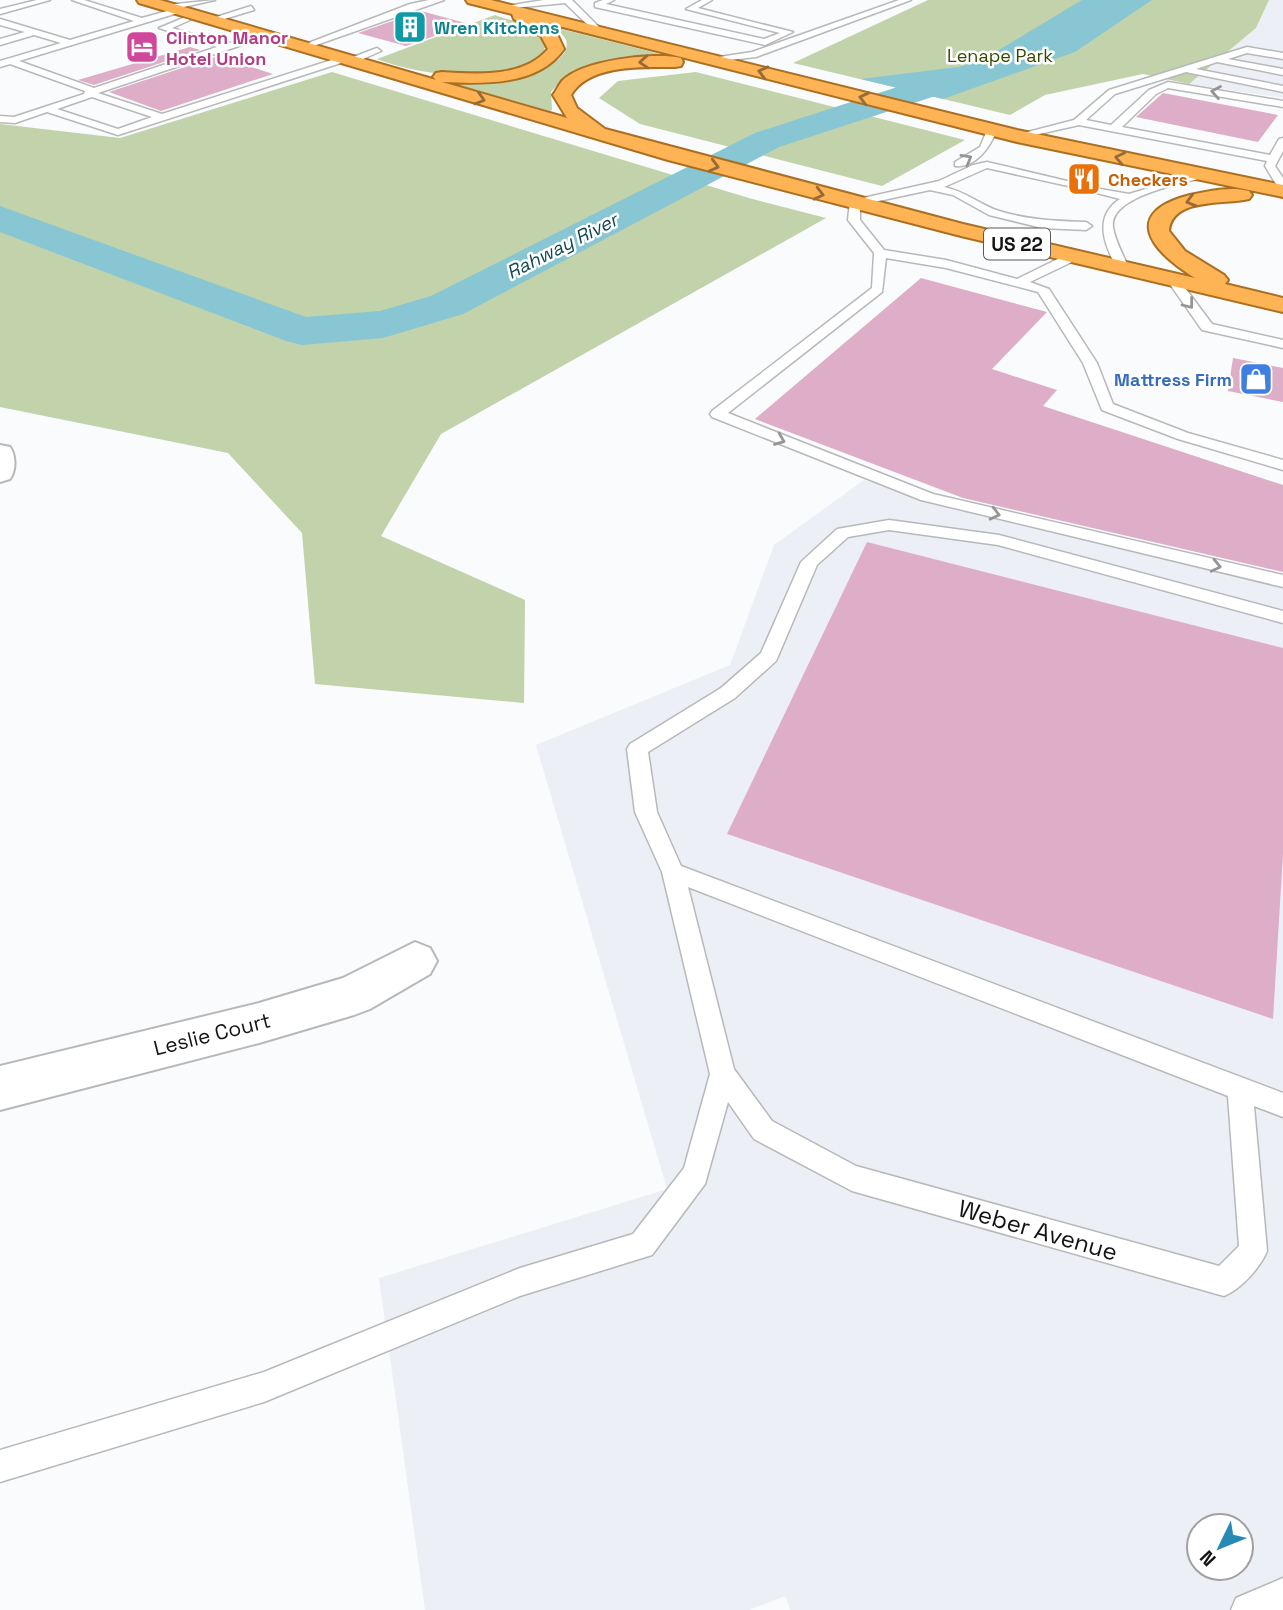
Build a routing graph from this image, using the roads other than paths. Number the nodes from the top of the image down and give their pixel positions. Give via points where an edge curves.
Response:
1 (46, 0) edge
2 (76, 0) edge
3 (144, 0) edge
4 (211, 0) edge
5 (440, 0) edge
6 (473, 0) edge
7 (566, 0) edge
8 (610, 0) edge
9 (708, 0) edge
10 (907, 0) edge
11 (251, 8) dead end
12 (504, 8) junction
13 (174, 9) junction
14 (0, 12) edge
15 (205, 18) junction
16 (143, 21) junction
17 (0, 22) edge
18 (598, 30) junction
19 (34, 32) junction
20 (284, 39) junction
21 (0, 43) edge
22 (71, 43) junction
23 (226, 47) junction
24 (1283, 56) edge
25 (360, 59) junction
26 (711, 59) junction
27 (1217, 59) junction
28 (11, 61) junction
29 (0, 64) edge
30 (737, 65) junction
31 (1184, 70) junction
32 (1283, 72) edge
33 (1283, 89) edge
34 (93, 92) junction
35 (1283, 104) edge
36 (47, 109) junction
37 (162, 117) junction
38 (0, 119) edge
39 (1073, 124) junction
40 (1112, 129) junction
41 (992, 130) junction
42 (601, 135) junction
43 (1017, 136) junction
44 (1283, 141) edge
45 (1273, 159) junction
46 (964, 175) junction
47 (1202, 175) junction
48 (931, 187) junction
49 (1283, 191) edge
50 (957, 193) junction
51 (1128, 197) junction
52 (854, 203) junction
53 (1015, 207) dead end
54 (1044, 214) dead end
55 (1086, 226) junction
56 (1108, 231) junction
57 (880, 253) junction
58 (1072, 257) junction
59 (1123, 269) junction
60 (1173, 280) junction
61 (1018, 283) junction
62 (1275, 302) edge
63 (1283, 344) edge
64 (1283, 465) edge
65 (1283, 581) edge
66 (1283, 617) edge
67 (673, 872) junction
68 (415, 961) dead end
69 (723, 1074) junction
70 (0, 1088) edge
71 (1240, 1089) junction
72 (1283, 1105) edge
73 (0, 1466) edge
74 (1283, 1595) edge
75 (1248, 1610) edge

1 - 14 lane
2 - 16 lane
3 - 13 highway, US 22
4 - 13 lane
5 - 20 lane via 329,37
6 - 12 highway
7 - 12 lane
7 - 18 lane
8 - 9 lane via 598,5 765,43 789,32 690,9
10 - 26 lane via 753,55
11 - 15 lane
12 - 18 highway
12 - 25 highway via 551,36 556,49 550,58 516,72 473,78 438,77
13 - 15 highway, US 22
13 - 16 lane
15 - 20 highway, US 22
15 - 23 lane via 163,28
16 - 22 lane
17 - 19 lane
18 - 26 highway
19 - 21 lane
19 - 22 lane
20 - 23 lane
20 - 25 highway, US 22
22 - 28 lane
23 - 34 lane
24 - 27 lane via 1247,50
25 - 37 lane
25 -> 42 highway, US 22
26 - 30 highway
27 - 31 lane
27 - 32 lane
28 - 29 lane
28 - 34 lane
41 -> 30 highway
30 -> 42 highway via 644,62 581,76 565,87 562,100 575,117
31 - 33 lane
31 - 39 lane via 1112,92
34 - 36 lane
34 - 37 lane
35 -> 40 lane via 1168,85 1159,87 1124,123
36 - 37 lane via 118,132
36 - 38 lane via 15,120
39 - 40 lane
39 - 43 lane
40 - 45 lane
41 - 43 highway
46 -> 41 lane via 947,170 984,149
42 -> 52 highway, US 22
47 -> 43 highway
44 - 45 lane
45 - 49 lane via 1271,171
46 - 48 lane
46 - 51 lane via 987,165
47 - 49 highway
47 - 51 lane
48 - 50 lane
48 - 52 lane
49 -> 62 highway via 1198,198 1171,209 1158,225 1161,239 1174,253 1217,281
50 - 53 lane
50 - 55 lane via 993,213 1042,224
51 - 56 lane via 1107,219
52 - 57 lane via 854,220
52 - 58 highway, US 22
54 - 55 lane
55 - 56 lane
56 - 59 lane
57 - 61 lane
57 -> 65 lane via 878,289 717,414 927,496
58 - 59 highway, US 22
58 - 61 lane
59 - 60 highway, US 22
60 - 62 highway, US 22
60 -> 63 lane via 1208,327
61 - 64 lane via 1043,289 1090,363 1107,407 1182,436
66 - 67 lane via 999,540 890,525 843,533 810,562 769,656 728,694 637,749 646,812
67 - 69 lane
67 - 71 lane
68 - 70 street, Leslie Court via 354,995
69 - 71 lane, Weber Avenue via 763,1130 852,1178 1224,1282 1253,1251
69 - 73 lane via 695,1175 642,1245 520,1282 264,1387
71 - 72 lane
74 - 75 lane

